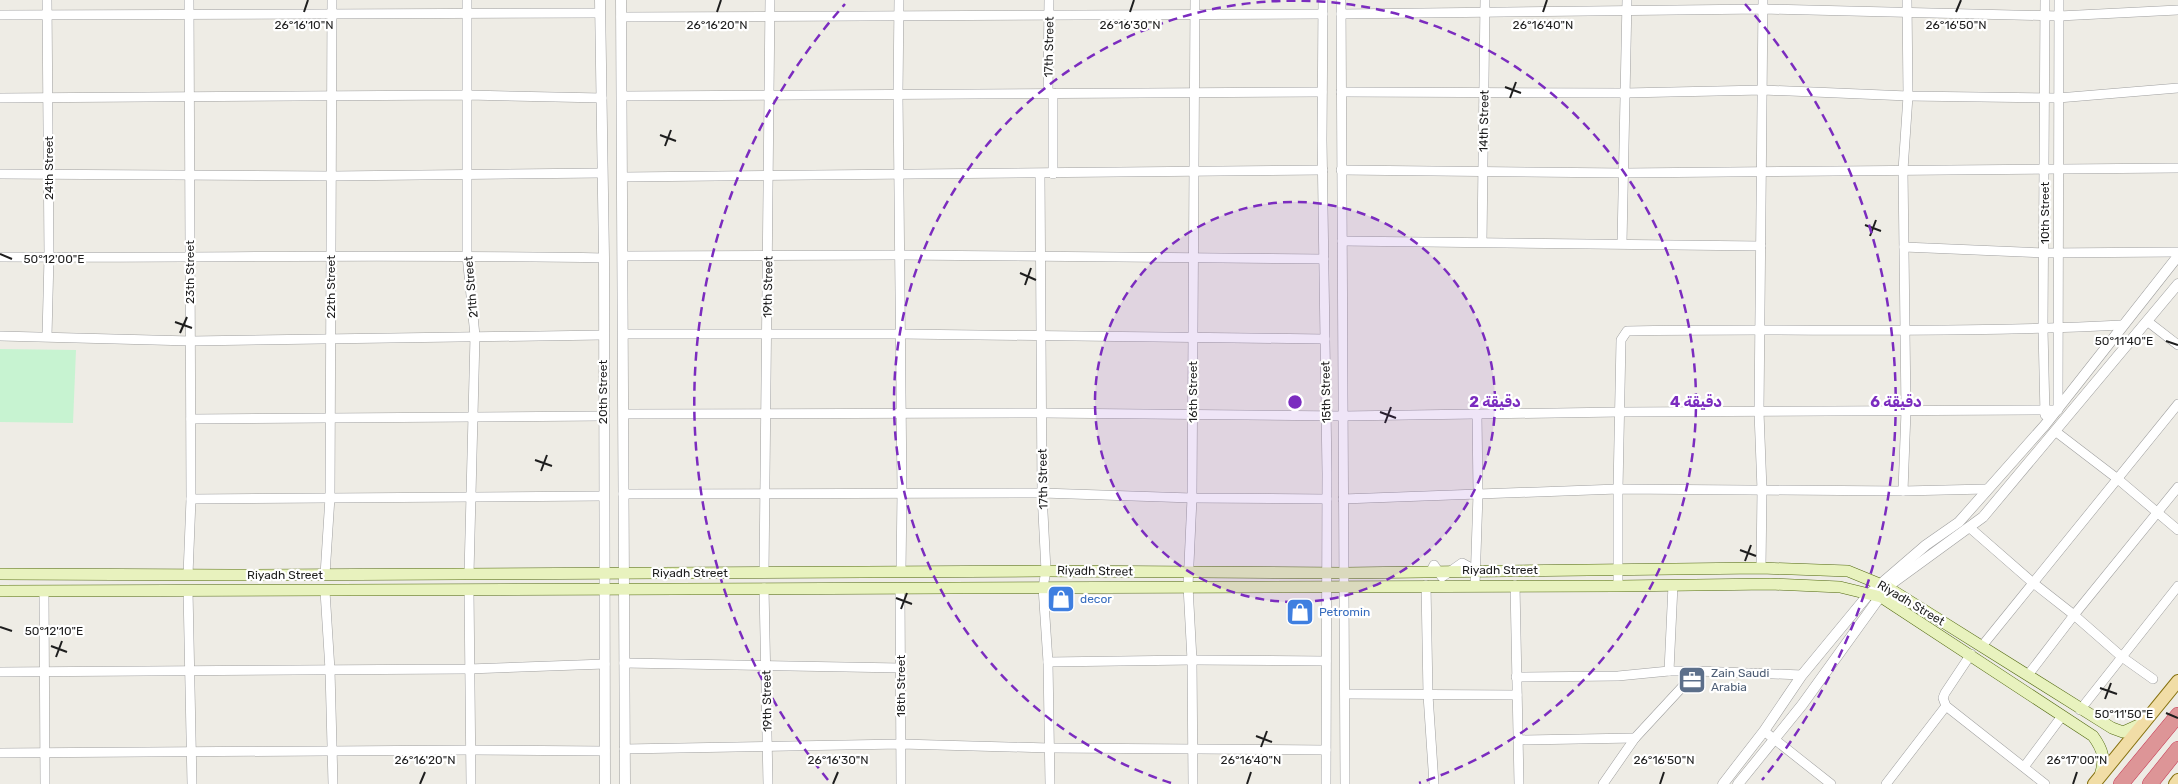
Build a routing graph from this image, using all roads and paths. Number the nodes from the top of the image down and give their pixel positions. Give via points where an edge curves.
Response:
1 (47, 0) edge
2 (189, 0) edge
3 (332, 0) edge
4 (467, 0) edge
5 (600, 0) edge
6 (620, 0) edge
7 (770, 0) edge
8 (900, 0) edge
9 (1049, 0) edge
10 (1195, 0) edge
11 (1323, 0) edge
12 (1341, 0) edge
13 (1484, 0) edge
14 (1627, 0) edge
15 (1907, 0) edge
16 (2045, 0) edge
17 (2059, 0) edge
18 (1763, 5) edge
19 (2178, 10) edge
20 (1485, 12) junction
21 (1627, 12) junction
22 (1907, 12) junction
23 (467, 13) junction
24 (600, 13) junction
25 (48, 14) junction
26 (190, 14) junction
27 (333, 14) junction
28 (900, 14) junction
29 (1195, 14) junction
30 (1322, 14) junction
31 (1341, 14) junction
32 (0, 15) edge
33 (1050, 15) junction
34 (771, 16) junction
35 (2045, 16) junction
36 (2059, 16) junction
37 (621, 17) junction
38 (2178, 88) edge
39 (1763, 90) junction
40 (1322, 92) junction
41 (1341, 92) junction
42 (1484, 92) junction
43 (1051, 93) junction
44 (1195, 93) junction
45 (1625, 93) junction
46 (898, 94) junction
47 (468, 95) junction
48 (770, 95) junction
49 (190, 96) junction
50 (332, 96) junction
51 (622, 96) junction
52 (1908, 96) junction
53 (48, 97) junction
54 (0, 98) edge
55 (602, 98) junction
56 (2045, 98) junction
57 (2058, 98) junction
58 (2178, 168) edge
59 (2045, 169) junction
60 (2058, 169) junction
61 (1322, 170) junction
62 (1342, 170) junction
63 (1903, 170) junction
64 (1194, 171) junction
65 (1762, 171) junction
66 (1483, 172) junction
67 (602, 173) junction
68 (1624, 173) junction
69 (0, 174) edge
70 (49, 174) junction
71 (899, 174) junction
72 (1040, 174) junction
73 (1053, 174) junction
74 (190, 175) junction
75 (468, 175) junction
76 (332, 176) junction
77 (769, 176) junction
78 (623, 178) junction
79 (1342, 241) junction
80 (1482, 242) junction
81 (1622, 243) junction
82 (1761, 246) junction
83 (1904, 247) junction
84 (2178, 252) edge
85 (2045, 253) junction
86 (2058, 253) junction
87 (468, 255) junction
88 (899, 255) junction
89 (623, 256) junction
90 (768, 256) junction
91 (1042, 256) junction
92 (2178, 256) edge
93 (0, 257) edge
94 (49, 257) junction
95 (190, 258) junction
96 (331, 258) junction
97 (604, 258) junction
98 (1194, 258) junction
99 (1324, 258) junction
100 (2178, 284) edge
101 (2147, 321) junction
102 (2122, 325) junction
103 (1760, 329) junction
104 (1904, 329) junction
105 (2043, 329) junction
106 (2058, 329) junction
107 (624, 334) junction
108 (901, 334) junction
109 (603, 335) junction
110 (768, 335) junction
111 (0, 336) edge
112 (47, 336) junction
113 (475, 336) junction
114 (1042, 336) junction
115 (331, 338) junction
116 (1193, 338) junction
117 (1325, 339) junction
118 (190, 341) junction
119 (2178, 345) edge
120 (2178, 404) edge
121 (2045, 410) junction
122 (2058, 410) junction
123 (1906, 411) junction
124 (1620, 412) junction
125 (1759, 412) junction
126 (1042, 413) junction
127 (624, 414) junction
128 (767, 414) junction
129 (902, 414) junction
130 (1476, 414) junction
131 (473, 416) junction
132 (603, 416) junction
133 (1193, 416) junction
134 (1326, 416) junction
135 (1343, 416) junction
136 (330, 417) junction
137 (191, 419) junction
138 (2045, 425) junction
139 (2055, 431) junction
140 (2119, 480) junction
141 (2178, 487) edge
142 (1618, 489) junction
143 (1987, 489) junction
144 (1762, 490) junction
145 (1903, 491) junction
146 (902, 492) junction
147 (1042, 493) junction
148 (623, 494) junction
149 (1478, 494) junction
150 (766, 495) junction
151 (471, 496) junction
152 (603, 496) junction
153 (330, 497) junction
154 (1192, 498) junction
155 (191, 499) junction
156 (1327, 499) junction
157 (1343, 499) junction
158 (2157, 513) junction
159 (1970, 527) junction
160 (2178, 530) edge
161 (1761, 568) junction
162 (1475, 570) junction
163 (1619, 570) junction
164 (1046, 571) junction
165 (901, 572) junction
166 (1189, 572) junction
167 (623, 573) junction
168 (764, 573) junction
169 (1326, 573) junction
170 (1344, 573) junction
171 (0, 574) edge
172 (469, 574) junction
173 (604, 574) junction
174 (188, 575) junction
175 (325, 575) junction
176 (2032, 582) junction
177 (1426, 585) junction
178 (1475, 585) junction
179 (1515, 585) junction
180 (1673, 585) junction
181 (1188, 586) junction
182 (1344, 586) junction
183 (1618, 586) junction
184 (2178, 586) edge
185 (1043, 587) junction
186 (1326, 587) junction
187 (764, 588) junction
188 (900, 588) junction
189 (624, 589) junction
190 (188, 590) junction
191 (469, 590) junction
192 (605, 590) junction
193 (1882, 590) junction
194 (0, 591) edge
195 (44, 591) junction
196 (324, 591) junction
197 (1868, 594) junction
198 (2074, 615) junction
199 (1982, 646) junction
200 (1971, 654) junction
201 (2122, 657) junction
202 (1192, 660) junction
203 (1326, 661) junction
204 (1048, 662) junction
205 (624, 663) junction
206 (604, 664) junction
207 (766, 665) junction
208 (901, 668) junction
209 (468, 669) junction
210 (330, 670) junction
211 (190, 671) junction
212 (1669, 671) junction
213 (1697, 671) junction
214 (0, 672) edge
215 (44, 672) junction
216 (1802, 675) junction
217 (2028, 675) junction
218 (1516, 677) junction
219 (2152, 679) dead end
220 (2178, 681) edge
221 (1344, 694) junction
222 (1517, 695) junction
223 (1428, 696) junction
224 (1946, 706) junction
225 (2080, 710) junction
226 (2178, 715) edge
227 (2062, 716) junction
228 (2143, 723) junction
229 (1764, 731) junction
230 (1635, 738) junction
231 (1775, 739) junction
232 (1518, 740) junction
233 (901, 744) junction
234 (768, 746) junction
235 (1050, 748) junction
236 (624, 749) junction
237 (1192, 749) junction
238 (2178, 749) edge
239 (333, 750) junction
240 (470, 750) junction
241 (1326, 750) junction
242 (192, 751) junction
243 (605, 751) junction
244 (0, 752) edge
245 (45, 752) junction
246 (2024, 767) junction
247 (2178, 780) edge
248 (2097, 781) edge
249 (45, 784) edge
250 (192, 784) edge
251 (333, 784) edge
252 (471, 784) edge
253 (605, 784) edge
254 (625, 784) edge
255 (768, 784) edge
256 (901, 784) edge
257 (1050, 784) edge
258 (1193, 784) edge
259 (1326, 784) edge
260 (1345, 784) edge
261 (1434, 784) edge
262 (1520, 784) edge
263 (1603, 784) edge
264 (1722, 784) edge
265 (1738, 784) edge
266 (1831, 784) edge
267 (1886, 784) edge
268 (2044, 784) edge
269 (2121, 784) edge
270 (2150, 784) edge
271 (2175, 784) edge

1 - 25 street, 24th Street
2 - 26 street, 23th Street
3 - 27 street, 22th Street
4 - 23 street, 21th Street
5 - 24 street, 20th Street
6 - 37 street, 20th Street
7 - 34 street, 19th Street
8 - 28 street
9 - 33 street, 17th Street
10 - 29 street, 16th Street
11 - 30 street, 15th Street
12 - 31 street, 15th Street
13 - 20 street, 14th Street
14 - 21 street
15 - 22 street
16 - 35 street, 10th Street
17 - 36 street, 10th Street
18 - 21 street
18 - 22 street
18 - 39 street
19 - 36 street
20 - 21 street
20 - 31 street
20 - 42 street, 14th Street
21 - 45 street
22 - 35 street
22 - 52 street
23 - 24 street
23 - 27 street
23 - 47 street, 21th Street
24 - 55 street, 20th Street
25 - 26 street
25 - 32 street
25 - 53 street, 24th Street
26 - 27 street
26 - 49 street, 23th Street
27 - 50 street, 22th Street
28 - 33 street
28 - 34 street
28 - 46 street
29 - 30 street
29 - 33 street
29 - 44 street, 16th Street
30 - 40 street, 15th Street
31 - 41 street, 15th Street
33 - 43 street, 17th Street
34 - 37 street
34 - 48 street, 19th Street
35 - 36 street
35 - 56 street, 10th Street
36 - 57 street, 10th Street
37 - 51 street, 20th Street
38 - 57 street
39 - 45 street
39 - 52 street
39 - 65 street
40 - 44 street
40 - 61 street, 15th Street
41 - 42 street
41 - 62 street, 15th Street
42 - 45 street
42 - 66 street, 14th Street
43 - 44 street
43 - 46 street
43 - 73 street, 17th Street
44 - 64 street, 16th Street
45 - 68 street
46 - 48 street
46 - 71 street
47 - 50 street
47 - 55 street
47 - 75 street, 21th Street
48 - 51 street
48 - 77 street, 19th Street
49 - 50 street
49 - 53 street
49 - 74 street, 23th Street
50 - 76 street, 22th Street
51 - 78 street, 20th Street
52 - 56 street
52 - 63 street
53 - 54 street
53 - 70 street, 24th Street
55 - 67 street, 20th Street
56 - 57 street
56 - 59 street, 10th Street
57 - 60 street, 10th Street
58 - 60 street
59 - 60 street
59 - 63 street
59 - 85 street, 10th Street
60 - 86 street, 10th Street
61 - 64 street
61 - 99 street, 15th Street
62 - 66 street
62 - 79 street, 15th Street
63 - 65 street
63 - 83 street
64 - 73 street
64 - 98 street, 16th Street
65 - 68 street
65 - 82 street
66 - 68 street
66 - 80 street, 14th Street
67 - 75 street
67 - 97 street, 20th Street
68 - 81 street
69 - 70 street
70 - 74 street
70 - 94 street, 24th Street
71 - 72 street
71 - 77 street
71 - 88 street
72 - 73 street
72 - 91 street, 17th Street
74 - 76 street
74 - 95 street, 23th Street
75 - 76 street
75 - 87 street, 21th Street
76 - 96 street, 22th Street
77 - 78 street
77 - 90 street, 19th Street
78 - 89 street, 20th Street
79 - 80 street
79 - 135 street, 15th Street
80 - 81 street
81 - 82 street
82 - 103 street
83 - 85 street
83 - 104 street
84 - 86 street
85 - 86 street
85 - 105 street, 10th Street
86 - 106 street, 10th Street
87 - 96 street
87 - 97 street
87 - 113 street, 21th Street
88 - 90 street
88 - 91 street
88 - 108 street
89 - 90 street
89 - 107 street, 20th Street
90 - 110 street, 19th Street
91 - 98 street
91 - 114 street, 17th Street
92 - 102 street
93 - 94 street
94 - 95 street
94 - 112 street, 24th Street
95 - 96 street
95 - 118 street, 23th Street
96 - 115 street, 22th Street
97 - 109 street, 20th Street
98 - 99 street
98 - 116 street, 16th Street
99 - 117 street, 15th Street
100 - 101 street
101 - 119 street
101 - 139 street
102 - 106 street
102 - 122 street
103 - 104 street
103 - 124 street via 1627,331 1622,340
103 - 125 street
104 - 105 street
104 - 123 street
105 - 106 street
105 - 121 street, 10th Street
106 - 122 street, 10th Street
107 - 110 street
107 - 127 street, 20th Street
108 - 110 street
108 - 114 street
108 - 129 street
109 - 113 street
109 - 132 street, 20th Street
110 - 128 street, 19th Street
111 - 112 street
112 - 118 street
113 - 115 street
113 - 131 street, 21th Street
114 - 116 street
114 - 126 street, 17th Street
115 - 118 street
115 - 136 street, 22th Street
116 - 117 street
116 - 133 street, 16th Street
117 - 134 street, 15th Street
118 - 137 street, 23th Street
120 - 140 street
121 - 122 street
121 - 123 street
121 - 138 street, 10th Street
122 - 138 street
123 - 125 street
123 - 145 street
124 - 125 street
124 - 130 street
124 - 142 street
125 - 144 street
126 - 129 street
126 - 133 street
126 - 147 street, 17th Street
127 - 128 street
127 - 148 street, 20th Street
128 - 129 street
128 - 150 street, 19th Street
129 - 146 street
130 - 135 street
130 - 149 street
131 - 132 street
131 - 136 street
131 - 151 street, 21th Street
132 - 152 street, 20th Street
133 - 134 street
133 - 154 street, 16th Street
134 - 135 street
134 - 156 street, 15th Street
135 - 157 street, 15th Street
136 - 137 street
136 - 153 street, 22th Street
137 - 155 street, 23th Street
138 - 143 street
139 - 140 street
139 - 159 street via 1983,517
140 - 158 street
140 - 176 street
141 - 158 street
142 - 144 street
142 - 149 street
142 - 163 street
143 - 145 street
143 - 193 street via 1960,522 1926,545
144 - 145 street
144 - 161 street
146 - 147 street
146 - 150 street
146 - 165 street
147 - 154 street
147 - 164 street, 17th Street
148 - 150 street
148 - 167 street, 20th Street
149 - 157 street
149 - 162 street
150 - 168 street, 19th Street
151 - 152 street
151 - 153 street
151 - 172 street, 21th Street
152 - 173 street, 20th Street
153 - 155 street
153 - 175 street, 22th Street
154 - 156 street
154 - 166 street, 16th Street
155 - 174 street, 23th Street
156 - 169 street, 15th Street
157 - 170 street, 15th Street
158 - 160 street
158 - 198 street
159 - 176 street
159 - 193 street
161 - 163 main road, Riyadh Street
161 - 193 main road, Riyadh Street via 1848,571
162 - 163 main road, Riyadh Street
162 - 170 main road, Riyadh Street
162 - 178 street
163 - 183 street
164 - 165 main road, Riyadh Street
164 - 166 main road, Riyadh Street
164 - 185 street, 17th Street
165 - 168 main road, Riyadh Street
166 - 169 main road, Riyadh Street
166 - 181 street, 16th Street
167 - 168 main road, Riyadh Street
167 - 173 main road, Riyadh Street
167 - 189 street, 20th Street
169 - 170 main road, Riyadh Street
169 - 186 street, 15th Street
170 - 182 street, 15th Street
171 - 174 main road, Riyadh Street
172 - 173 main road, Riyadh Street
172 - 175 main road, Riyadh Street
173 - 192 street, 20th Street
174 - 175 main road, Riyadh Street
176 - 198 street
176 - 199 street
177 - 178 main road, Riyadh Street
177 - 182 main road, Riyadh Street
177 - 223 street
178 - 179 main road, Riyadh Street
179 - 183 main road, Riyadh Street
179 - 218 street
180 - 183 main road, Riyadh Street
180 - 197 main road, Riyadh Street via 1830,586
180 - 212 street
181 - 185 main road, Riyadh Street
181 - 186 main road, Riyadh Street
181 - 202 street, 16th Street
182 - 186 main road, Riyadh Street
182 - 221 street, 15th Street
184 - 201 street
185 - 188 main road, Riyadh Street
185 - 204 street, 17th Street
186 - 203 street, 15th Street
187 - 188 main road, Riyadh Street
187 - 189 main road, Riyadh Street
187 - 207 street, 19th Street
188 - 208 street, 18th Street
189 - 192 main road, Riyadh Street
189 - 205 street, 20th Street
190 - 195 main road, Riyadh Street
190 - 196 main road, Riyadh Street
190 - 211 street
191 - 192 main road, Riyadh Street
191 - 196 main road, Riyadh Street
191 - 209 street
192 - 206 street, 20th Street
193 - 197 main road, Riyadh Street
193 - 199 main road, Riyadh Street
193 - 200 main road, Riyadh Street
193 - 231 street
194 - 195 main road, Riyadh Street
195 - 215 street
196 - 210 street
197 - 216 street
198 - 201 street
198 - 217 street
199 - 217 main road, Riyadh Street
200 - 224 street via 1943,698
200 - 227 main road, Riyadh Street
201 - 219 street
201 - 225 street
202 - 203 street
202 - 204 street
202 - 237 street, 16th Street
203 - 241 street, 15th Street
204 - 235 street, 17th Street
205 - 207 street
205 - 236 street, 20th Street
206 - 209 street
206 - 243 street, 20th Street
207 - 208 street
207 - 234 street, 19th Street
208 - 233 street, 18th Street
209 - 210 street
209 - 240 street
210 - 211 street
210 - 239 street
211 - 215 street
211 - 242 street
212 - 213 street
212 - 218 street via 1618,676
213 - 216 street
213 - 230 street
214 - 215 street
215 - 245 street
216 - 229 street
217 - 225 main road, Riyadh Street
218 - 222 street
220 - 228 main road
221 - 223 street
221 - 260 street, 15th Street
222 - 223 street
222 - 232 street
223 - 261 street
224 - 246 street
224 - 267 street
225 - 228 main road, Riyadh Street via 2123,732
226 - 269 highway
227 - 246 street
227 - 248 main road, Riyadh Street via 2093,736 2102,748 2104,760
228 - 248 main road
229 - 231 street
229 - 264 street
230 - 232 street
230 - 263 street
231 - 265 street
231 - 266 street
232 - 262 street
233 - 234 street
233 - 235 street
233 - 256 street, 18th Street
234 - 236 street
234 - 255 street, 19th Street
235 - 237 street
235 - 257 street, 17th Street
236 - 254 street, 20th Street
237 - 241 street
237 - 258 street, 16th Street
238 - 270 highway
239 - 240 street
239 - 242 street
239 - 251 street
240 - 243 street
240 - 252 street
241 - 259 street, 15th Street
242 - 245 street
242 - 250 street
243 - 253 street, 20th Street
244 - 245 street
245 - 249 street
246 - 268 street
247 - 271 main road

